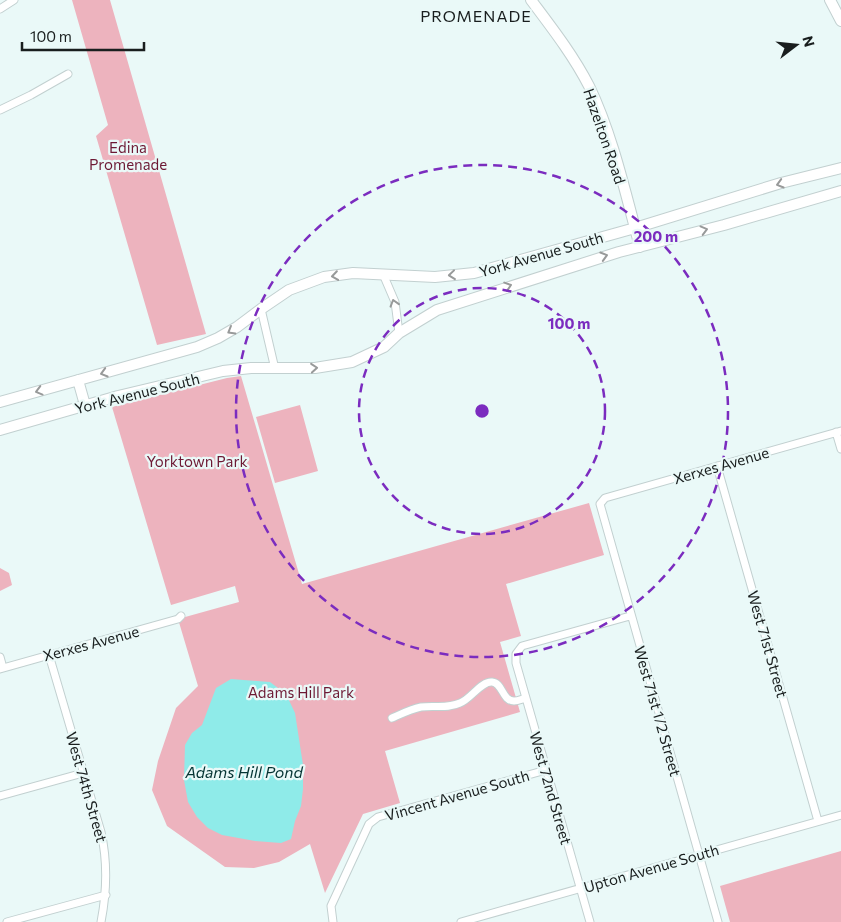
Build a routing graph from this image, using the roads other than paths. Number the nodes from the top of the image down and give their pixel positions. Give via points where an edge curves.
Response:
1 (14, 0) edge
2 (531, 0) edge
3 (830, 0) edge
4 (0, 9) edge
5 (841, 21) edge
6 (68, 74) dead end
7 (0, 110) edge
8 (841, 168) edge
9 (841, 191) edge
10 (635, 228) junction
11 (640, 247) junction
12 (383, 274) junction
13 (261, 309) junction
14 (399, 333) junction
15 (275, 369) junction
16 (78, 380) junction
17 (0, 402) edge
18 (86, 406) junction
19 (0, 430) edge
20 (839, 431) edge
21 (841, 449) edge
22 (717, 466) junction
23 (602, 500) joint
24 (181, 616) dead end
25 (630, 616) junction
26 (49, 654) junction
27 (0, 657) edge
28 (2, 668) edge
29 (526, 698) junction
30 (392, 718) dead end
31 (546, 770) junction
32 (84, 773) junction
33 (0, 796) edge
34 (841, 815) edge
35 (818, 821) junction
36 (699, 855) junction
37 (580, 888) junction
38 (106, 895) junction
39 (7, 922) edge
40 (101, 922) edge
41 (333, 922) edge
42 (461, 922) edge
43 (590, 922) edge
44 (718, 922) edge

1 - 4 street
2 - 10 street, Hazelton Road via 576,63 589,88 609,140
3 - 5 street
6 - 7 street
8 -> 10 street, York Avenue South
11 -> 9 street, York Avenue South
10 - 11 street, Hazelton Road
10 -> 12 street, York Avenue South via 474,273 435,277
14 -> 11 street, York Avenue South via 437,310
12 -> 13 street, York Avenue South via 353,273 324,277 290,290
14 -> 12 street via 395,302
13 - 15 street
13 -> 16 street, York Avenue South via 237,327 197,347
15 -> 14 street, York Avenue South via 315,368 352,362 384,347
15 - 18 street, York Avenue South via 223,371
16 -> 17 street, York Avenue South
16 - 18 street
18 - 19 street, York Avenue South
20 - 21 street
20 - 22 street, Xerxes Avenue
22 - 23 street, Xerxes Avenue
22 - 35 street, West 71st Street
23 - 25 street, West 71st 1/2 Street via 600,504
24 - 26 street, Xerxes Avenue via 178,620
25 - 29 street, West 72nd Street via 522,646 516,654 516,663
25 - 36 street, West 71st 1/2 Street
26 - 28 street, Xerxes Avenue
26 - 32 street, West 74th Street
27 - 28 street
29 - 30 street via 507,699 496,683 490,682 484,683 460,703 442,708 422,707
29 - 31 street, West 72nd Street
31 - 37 street, West 72nd Street
31 - 41 street, Vincent Avenue South via 378,816 369,824 331,906
32 - 33 street
32 - 38 street, West 74th Street via 106,854
34 - 35 street, Upton Avenue South
35 - 36 street, Upton Avenue South
36 - 37 street, Upton Avenue South
36 - 44 street, West 71st 1/2 Street
37 - 42 street, Upton Avenue South
37 - 43 street, West 72nd Street
38 - 39 street
38 - 40 street, West 74th Street

